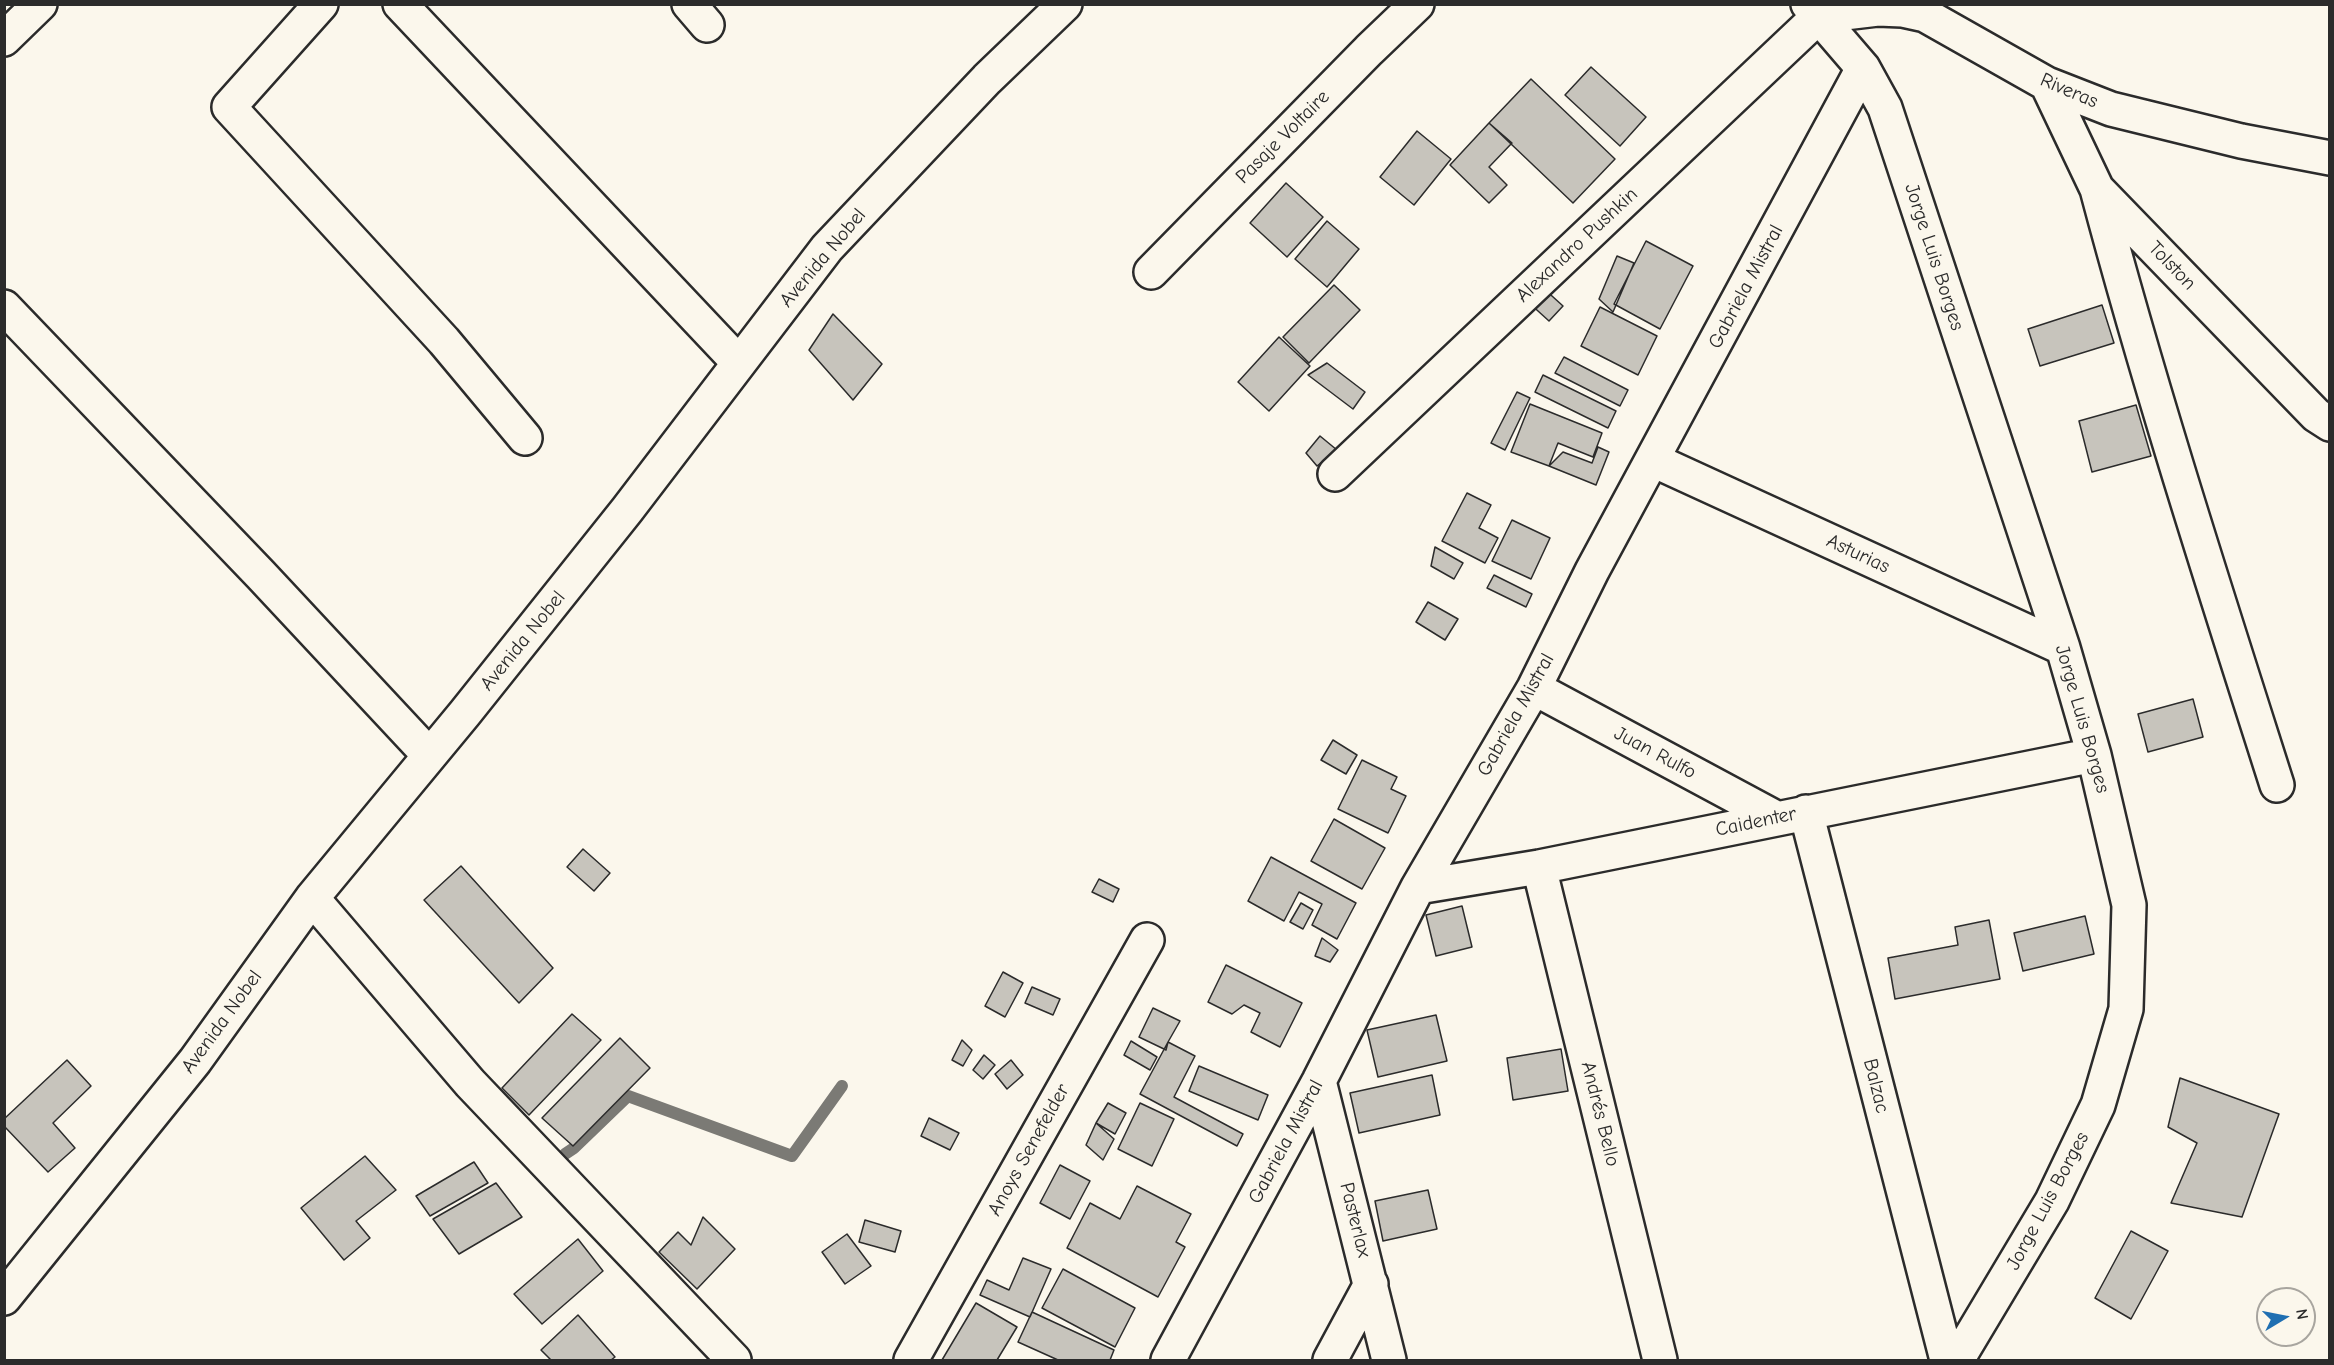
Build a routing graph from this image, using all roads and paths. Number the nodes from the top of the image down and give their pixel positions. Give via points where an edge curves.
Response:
1 (40, 4) edge
2 (321, 4) edge
3 (400, 4) edge
4 (1065, 4) edge
5 (1417, 4) edge
6 (1813, 10) edge
7 (4, 39) edge
8 (1863, 68) junction
9 (2048, 84) junction
10 (2330, 158) edge
11 (2097, 189) junction
12 (1151, 272) dead end
13 (4, 307) edge
14 (739, 363) junction
15 (2330, 424) edge
16 (525, 438) dead end
17 (1653, 460) junction
18 (1335, 474) dead end
19 (2062, 648) junction
20 (1534, 688) junction
21 (429, 755) junction
22 (2094, 755) junction
23 (2277, 784) dead end
24 (1791, 815) junction
25 (1539, 867) junction
26 (1418, 887) junction
27 (312, 898) junction
28 (1147, 940) dead end
29 (1319, 1081) junction
30 (1371, 1284) junction
31 (4, 1298) edge
32 (734, 1360) edge
33 (911, 1360) edge
34 (1168, 1360) edge
35 (1330, 1360) edge
36 (1389, 1360) edge
37 (1660, 1360) edge
38 (1947, 1360) edge
39 (1957, 1360) edge

1 - 7 street
2 - 16 street via 229,107 444,341
3 - 14 street
4 - 14 street, Avenida Nobel via 987,79 827,248
5 - 12 street, Pasaje Voltaire
6 - 8 street, Jorge Luis Borges
6 - 9 street, Riveras via 1902,10 1925,15
6 - 18 street, Alexandro Pushkin
8 - 17 street, Gabriela Mistral
8 - 19 street, Jorge Luis Borges via 1885,108
9 - 10 street, Riveras via 2111,109
9 - 11 street, Tolston
11 - 15 street, Tolston via 2316,416
11 - 23 street via 2176,468
13 - 21 street
14 - 21 street, Avenida Nobel via 627,510
17 - 19 street, Asturias
17 - 20 street, Gabriela Mistral
19 - 22 street, Jorge Luis Borges
20 - 24 street, Juan Rulfo
20 - 26 street, Gabriela Mistral
21 - 27 street, Avenida Nobel
22 - 24 street, Caidenter
22 - 39 street, Jorge Luis Borges via 2129,905 2126,1009 2098,1105 2052,1201
24 - 25 street, Caidenter
24 - 38 street, Balzac
25 - 26 street, Caidenter
25 - 37 street, Andrés Bello
26 - 29 street, Gabriela Mistral
27 - 31 street, Avenida Nobel via 195,1061
27 - 32 street via 470,1083
28 - 33 street, Anoys Senefelder
29 - 30 street, Pasterlax
29 - 34 street, Gabriela Mistral
30 - 35 street
30 - 36 street, Pasterlax

